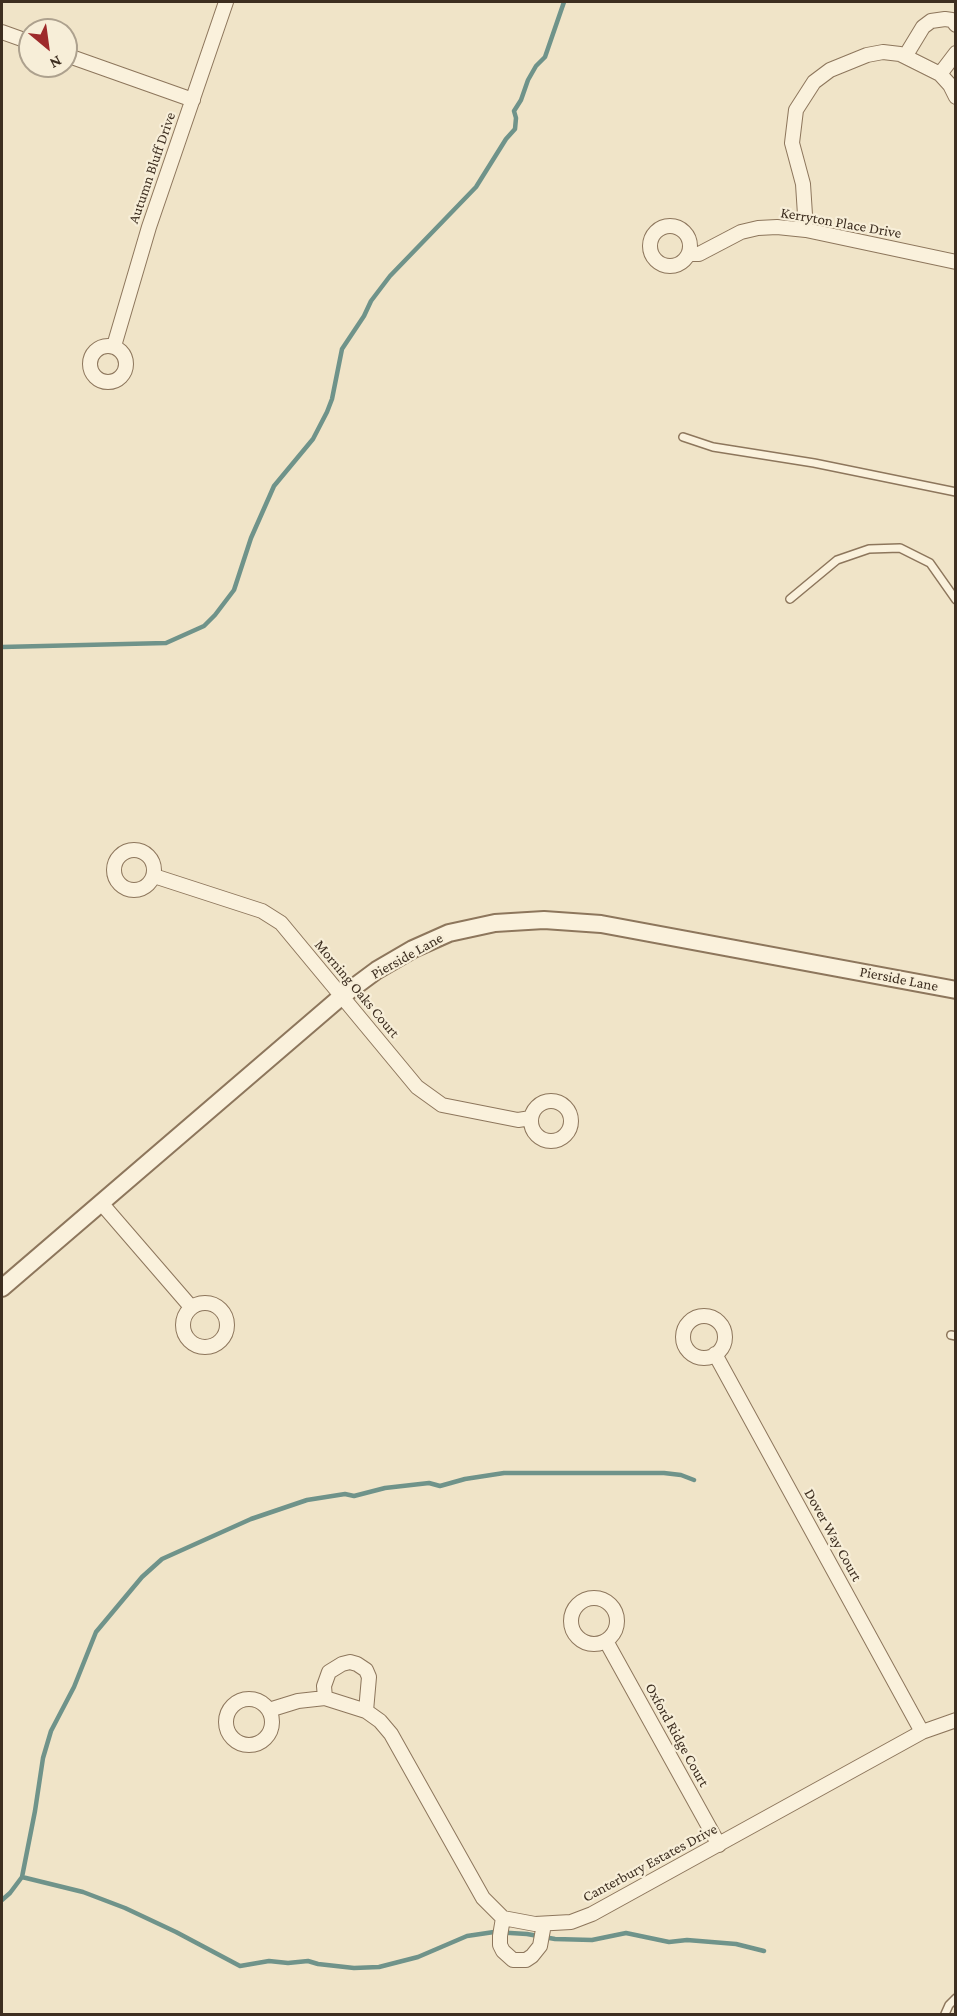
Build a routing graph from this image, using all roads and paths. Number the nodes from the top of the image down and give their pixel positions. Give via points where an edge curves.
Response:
1 (226, 2) edge
2 (954, 20) edge
3 (2, 32) edge
4 (18, 38) edge
5 (956, 53) edge
6 (906, 55) junction
7 (78, 59) edge
8 (940, 74) junction
9 (956, 97) edge
10 (193, 100) junction
11 (806, 230) junction
12 (690, 254) dead end
13 (956, 262) edge
14 (114, 346) dead end
15 (683, 437) dead end
16 (956, 492) edge
17 (790, 599) dead end
18 (956, 600) edge
19 (154, 876) dead end
20 (956, 990) edge
21 (342, 996) junction
22 (531, 1118) dead end
23 (102, 1204) junction
24 (2, 1288) edge
25 (191, 1307) dead end
26 (715, 1354) dead end
27 (606, 1641) dead end
28 (325, 1698) junction
29 (269, 1710) dead end
30 (366, 1711) junction
31 (956, 1720) edge
32 (922, 1732) junction
33 (719, 1845) junction
34 (503, 1918) junction
35 (544, 1924) junction
36 (956, 1998) edge
37 (945, 2014) edge

1 - 10 street, Autumn Bluff Drive
2 - 6 street via 931,21
3 - 4 street
5 - 8 street
6 - 8 street
6 - 11 street via 867,55 830,70 814,82 796,110 792,143 803,184
7 - 10 street
8 - 9 street
10 - 14 street, Autumn Bluff Drive via 148,227
11 - 12 street, Kerryton Place Drive via 758,228 741,232 699,254
11 - 13 street, Kerryton Place Drive
15 - 16 lane via 713,447
17 - 18 lane via 837,560 869,549 900,548 930,562
19 - 21 street, Morning Oaks Court via 262,911 281,923
20 - 21 street, Pierside Lane via 601,924 544,920 495,923 449,933 413,949
21 - 22 street, Morning Oaks Court via 417,1087 431,1098 442,1105 518,1120
21 - 23 street, Pierside Lane
23 - 24 street, Pierside Lane
23 - 25 street
26 - 32 street, Dover Way Court
27 - 33 street, Oxford Ridge Court
28 - 29 street
28 - 30 street
28 - 30 street via 329,1672 342,1664 357,1664 369,1677
30 - 34 street via 391,1734 474,1884
31 - 32 street, Canterbury Estates Drive
32 - 33 street, Canterbury Estates Drive
33 - 35 street, Canterbury Estates Drive via 592,1914 571,1922
34 - 35 street, Canterbury Estates Drive
34 - 35 street via 500,1945 513,1960 532,1956 540,1946
36 - 37 lane

